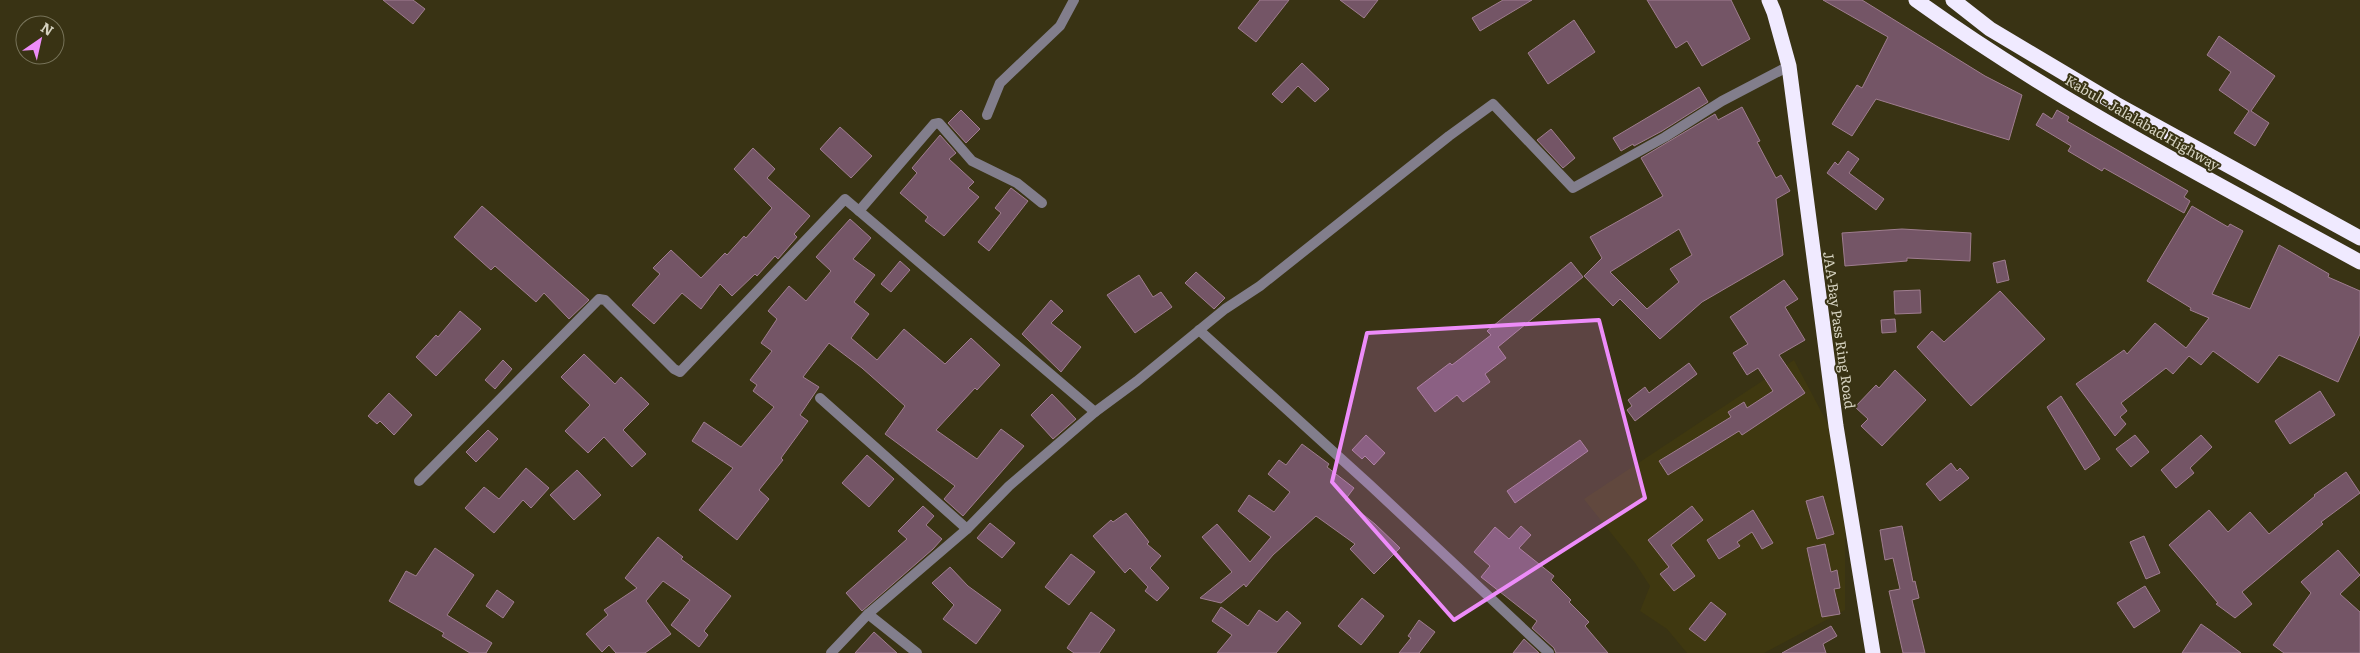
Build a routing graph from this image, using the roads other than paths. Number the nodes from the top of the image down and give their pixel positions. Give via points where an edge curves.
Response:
1 (1074, 0) edge
2 (1916, 0) edge
3 (1953, 0) edge
4 (1774, 4) edge
5 (1789, 66) junction
6 (2116, 104) junction
7 (987, 115) dead end
8 (2104, 122) junction
9 (1042, 203) dead end
10 (859, 211) junction
11 (2360, 238) edge
12 (2360, 262) edge
13 (1199, 330) junction
14 (820, 398) dead end
15 (1095, 412) junction
16 (419, 481) dead end
17 (967, 529) junction
18 (868, 614) junction
19 (831, 653) edge
20 (917, 653) edge
21 (1549, 653) edge
22 (1873, 653) edge

1 - 7 street via 1060,26 1000,83
2 - 8 highway, Kabul - Jalalabad Highway via 1976,44
3 - 6 highway, Kabul - Jalalabad Highway via 1990,29
4 - 5 highway, JAA-Bay Pass Ring Road
5 - 13 street via 1573,188 1493,104
5 - 22 highway, JAA-Bay Pass Ring Road via 1836,426
6 - 8 highway
6 - 11 highway, Kabul - Jalalabad Highway
8 - 12 highway, Kabul - Jalalabad Highway
9 - 10 street via 1017,183 972,161 938,123
10 - 15 street
10 - 16 street via 848,199 843,200 680,372 605,300 594,301
13 - 15 street
13 - 21 street
14 - 17 street
15 - 17 street via 1009,486
17 - 18 street
18 - 19 street
18 - 20 street

